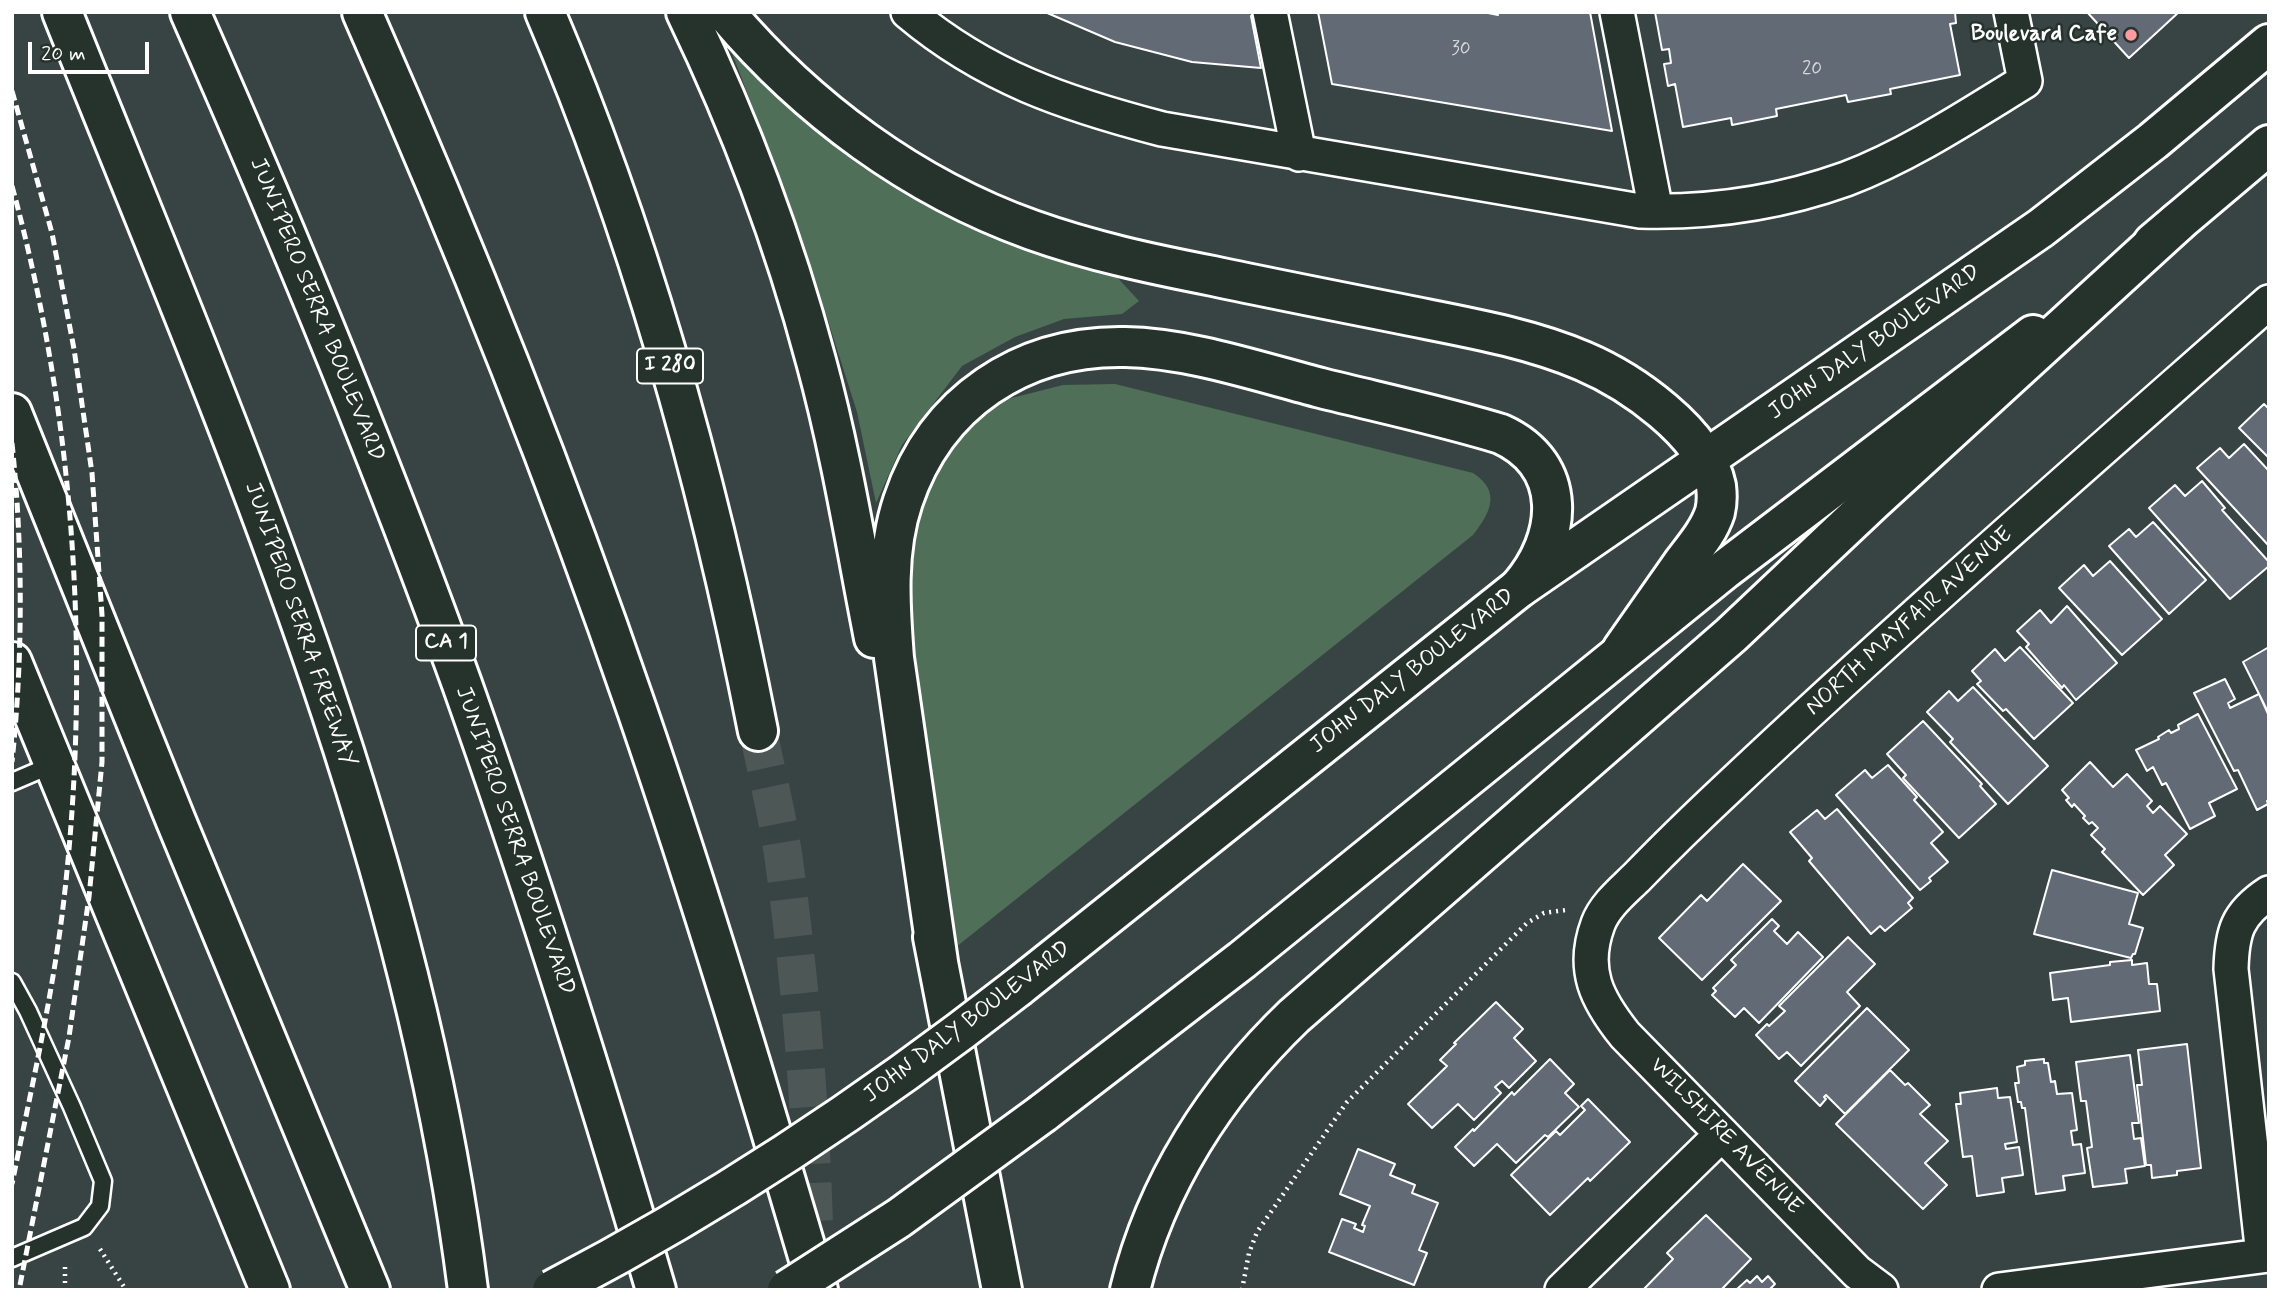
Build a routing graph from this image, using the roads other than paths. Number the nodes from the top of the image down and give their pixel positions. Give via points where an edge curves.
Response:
1 (62, 12) edge
2 (190, 12) edge
3 (362, 12) edge
4 (545, 12) edge
5 (686, 12) edge
6 (725, 12) edge
7 (908, 12) edge
8 (1270, 12) edge
9 (1617, 12) edge
10 (2011, 12) edge
11 (2269, 44) edge
12 (2269, 145) edge
13 (1299, 154) junction
14 (1656, 211) junction
15 (2178, 222) junction
16 (2269, 302) edge
17 (12, 413) edge
18 (1706, 460) junction
19 (1519, 587) junction
20 (1622, 650) junction
21 (12, 662) edge
22 (758, 731) tunnel mouth
23 (54, 764) junction
24 (12, 782) edge
25 (2269, 893) edge
26 (938, 962) junction
27 (1590, 970) joint
28 (12, 982) edge
29 (1722, 1134) junction
30 (2266, 1255) edge
31 (12, 1258) edge
32 (466, 1275) edge
33 (270, 1290) edge
34 (370, 1290) edge
35 (552, 1290) edge
36 (656, 1290) edge
37 (787, 1290) edge
38 (818, 1290) edge
39 (1002, 1290) edge
40 (1130, 1290) edge
41 (1562, 1290) edge
42 (1881, 1290) edge
43 (1999, 1290) edge

1 - 32 main road, JUNIPERO SERRA FREEWAY via 248,480 331,709 404,960 439,1115
2 - 36 main road, JUNIPERO SERRA BOULEVARD / CA 1 via 339,360 462,684 574,1016
3 - 38 main road via 515,381 636,708 719,957
4 - 22 main road, I 280 via 614,192 668,359 713,526
5 - 26 main road via 761,186 817,364
6 - 18 main road via 765,57 832,118 884,155 970,204 1088,249 1453,324 1562,353 1610,374 1652,402
7 - 13 street via 985,66 1046,95 1162,129
8 - 13 street
9 - 14 street
10 - 14 street via 2025,80 1947,129 1847,178 1799,193 1709,210
11 - 18 main road, JOHN DALY BOULEVARD via 2041,228
12 - 15 main road
13 - 14 street
15 - 20 main road
15 - 40 main road via 1731,635 1267,1042 1218,1102 1177,1168 1144,1240
16 - 27 street, NORTH MAYFAIR AVENUE via 1944,589 1675,838 1598,922
17 - 34 main road
18 - 19 main road, JOHN DALY BOULEVARD
18 - 20 main road via 1717,499 1710,524
19 - 26 main road via 1548,541 1553,506 1536,461 1501,434 1157,349 1073,350 1044,356 997,379 958,410 926,451 903,502 891,560 894,658
19 - 35 main road, JOHN DALY BOULEVARD, bridge via 895,1081 668,1227
20 - 37 main road, bridge via 1242,960 1043,1113 899,1218
21 - 23 main road
23 - 24 lane
23 - 33 main road
25 - 30 street via 2237,923 2231,945
26 - 39 main road
27 - 29 street, WILSHIRE AVENUE via 1608,1014
28 - 31 lane via 103,1181 100,1206 84,1227
29 - 41 street
29 - 42 street, WILSHIRE AVENUE via 1857,1272
30 - 43 street

